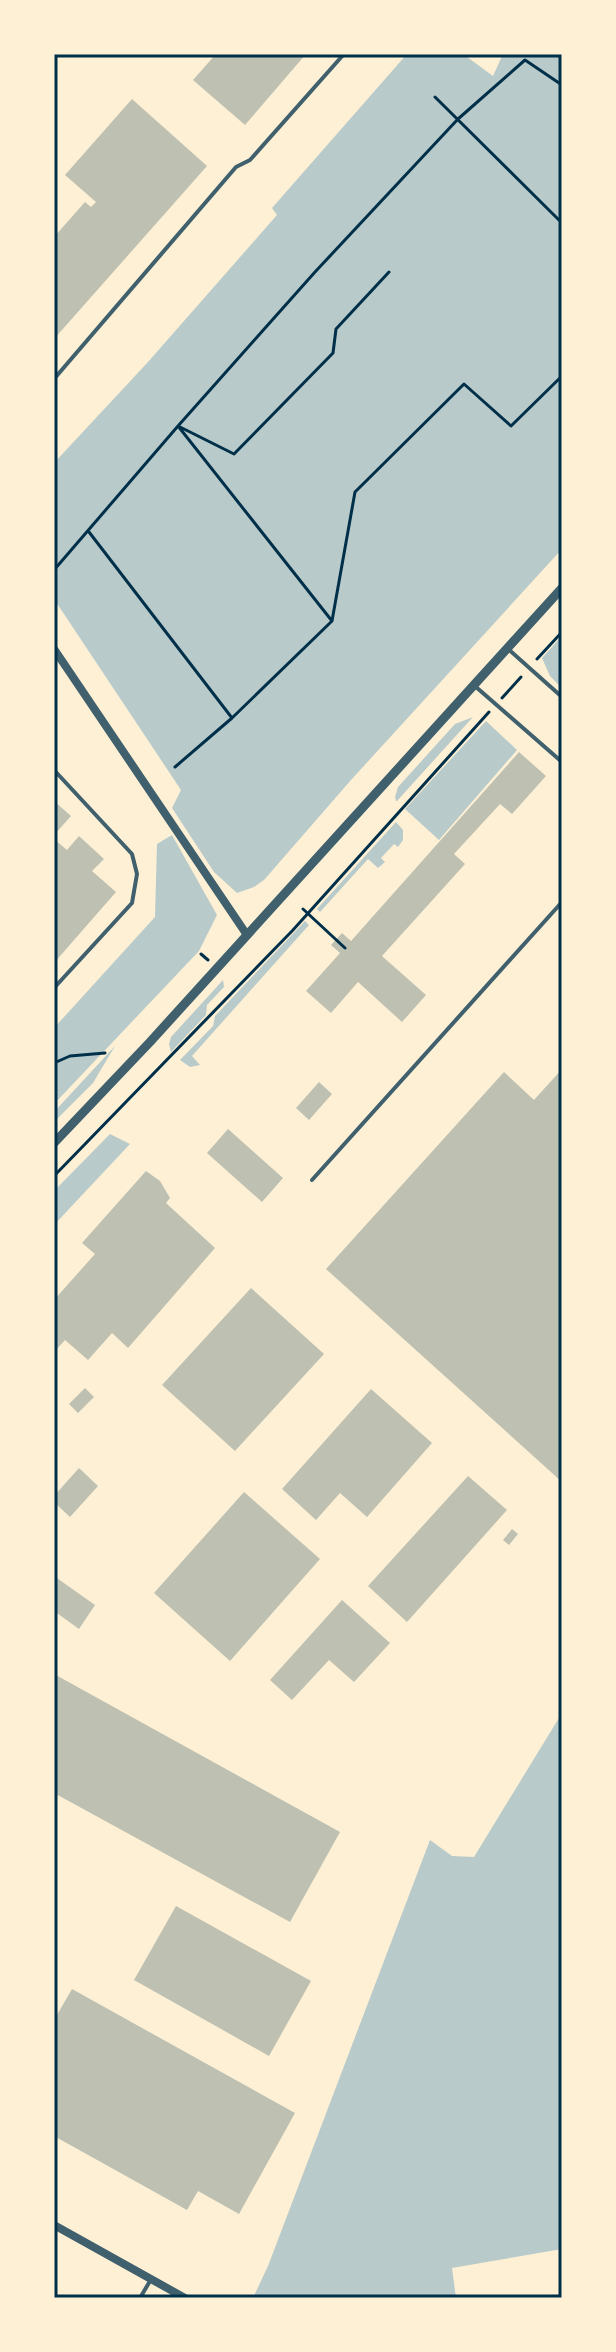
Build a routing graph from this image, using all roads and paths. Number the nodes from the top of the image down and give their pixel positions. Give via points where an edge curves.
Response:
1 (344, 54) edge
2 (562, 85) edge
3 (435, 97) dead end
4 (458, 119) junction
5 (562, 223) edge
6 (389, 272) dead end
7 (562, 376) edge
8 (54, 379) edge
9 (178, 426) junction
10 (89, 532) junction
11 (54, 570) edge
12 (562, 588) edge
13 (332, 621) junction
14 (562, 632) edge
15 (507, 648) junction
16 (54, 649) edge
17 (529, 668) junction
18 (474, 686) junction
19 (562, 697) edge
20 (496, 704) junction
21 (232, 718) junction
22 (562, 762) edge
23 (175, 767) dead end
24 (54, 770) edge
25 (562, 902) edge
26 (303, 909) dead end
27 (307, 913) junction
28 (247, 935) junction
29 (345, 948) dead end
30 (201, 954) dead end
31 (208, 960) dead end
32 (54, 988) edge
33 (105, 1053) dead end
34 (54, 1063) edge
35 (54, 1143) edge
36 (59, 1158) dead end
37 (66, 1164) junction
38 (54, 1176) edge
39 (312, 1180) dead end
40 (54, 2225) edge
41 (151, 2279) junction
42 (140, 2298) edge
43 (185, 2298) edge

1 - 8 lane via 250,160 236,167
2 - 4 path via 525,60
3 - 4 path
4 - 5 path
4 - 9 path
6 - 9 path via 336,329 333,353 234,454
7 - 13 path via 511,426 464,384 355,492
9 - 10 path
9 - 13 path
10 - 11 path
10 - 21 path
12 - 15 street
13 - 21 path
14 - 17 path
15 - 17 lane
15 - 18 street
16 - 28 street
17 - 19 lane
17 - 20 path
18 - 20 lane
18 - 28 street
20 - 22 lane
20 - 27 path
21 - 23 path
24 - 32 lane via 132,854 137,874 132,903
25 - 39 lane
26 - 27 path
27 - 29 path
27 - 37 path
28 - 35 street
30 - 31 path
33 - 34 path
36 - 37 path
37 - 38 path
40 - 41 street
41 - 42 lane
41 - 43 street

